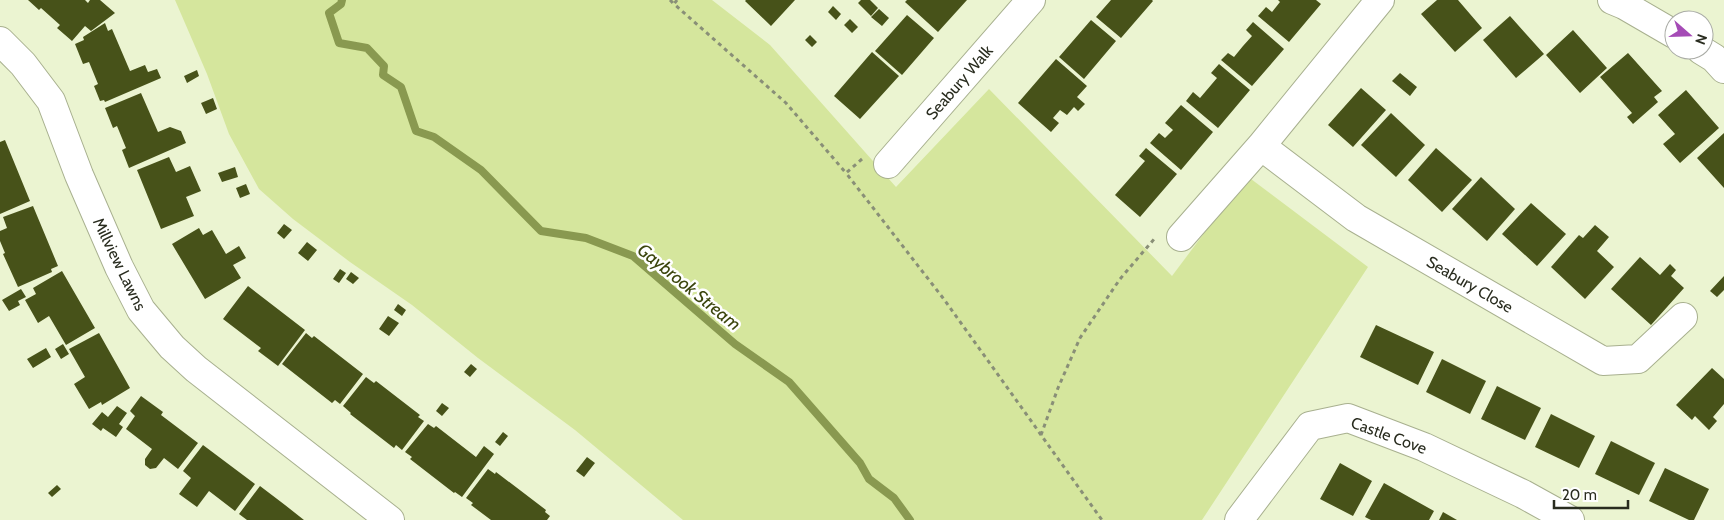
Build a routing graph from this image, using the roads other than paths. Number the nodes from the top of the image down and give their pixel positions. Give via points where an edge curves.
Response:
1 (1031, 0) edge
2 (1380, 0) edge
3 (1612, 0) edge
4 (1664, 28) edge
5 (0, 41) edge
6 (1714, 58) edge
7 (1724, 68) edge
8 (1261, 146) junction
9 (888, 164) road end
10 (1181, 237) road end
11 (1683, 317) dead end
12 (390, 520) edge
13 (1239, 520) edge
14 (1570, 520) edge

1 - 9 street, Seabury Walk
2 - 8 street
3 - 4 street
5 - 12 street, Millview Lawns via 23,64 51,101 79,175 140,310 172,347 196,368
6 - 7 street
8 - 10 street
8 - 11 street, Seabury Close via 1356,218 1602,362 1638,359
13 - 14 street, Castle Cove via 1310,426 1348,418 1424,447

